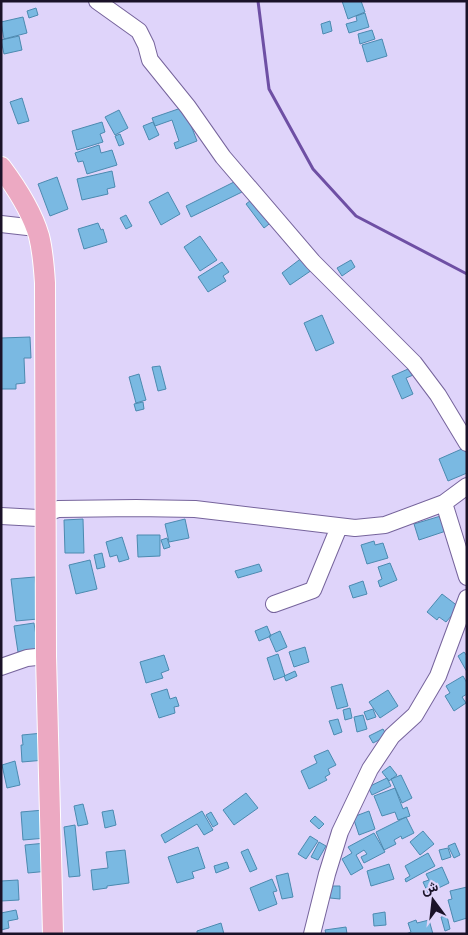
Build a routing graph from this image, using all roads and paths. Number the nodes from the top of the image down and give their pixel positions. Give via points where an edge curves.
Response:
1 (97, 1) edge
2 (1, 168) edge
3 (1, 224) edge
4 (36, 228) junction
5 (467, 442) edge
6 (467, 486) edge
7 (444, 504) junction
8 (47, 512) junction
9 (1, 516) edge
10 (339, 527) junction
11 (467, 577) edge
12 (467, 598) edge
13 (274, 604) dead end
14 (46, 656) junction
15 (1, 667) edge
16 (53, 934) edge
17 (312, 934) edge

1 - 5 street via 138,31 150,60 223,157 313,262 414,363
2 - 4 main road via 14,185
3 - 4 street
4 - 8 main road via 45,283
6 - 7 street
7 - 10 street via 385,525
7 - 11 street
8 - 9 street via 38,518
8 - 10 street via 58,509 195,509
8 - 14 main road
10 - 13 street via 313,590
12 - 17 street via 438,676 414,715 392,736 370,769 340,832
14 - 15 street via 27,658
14 - 16 main road

